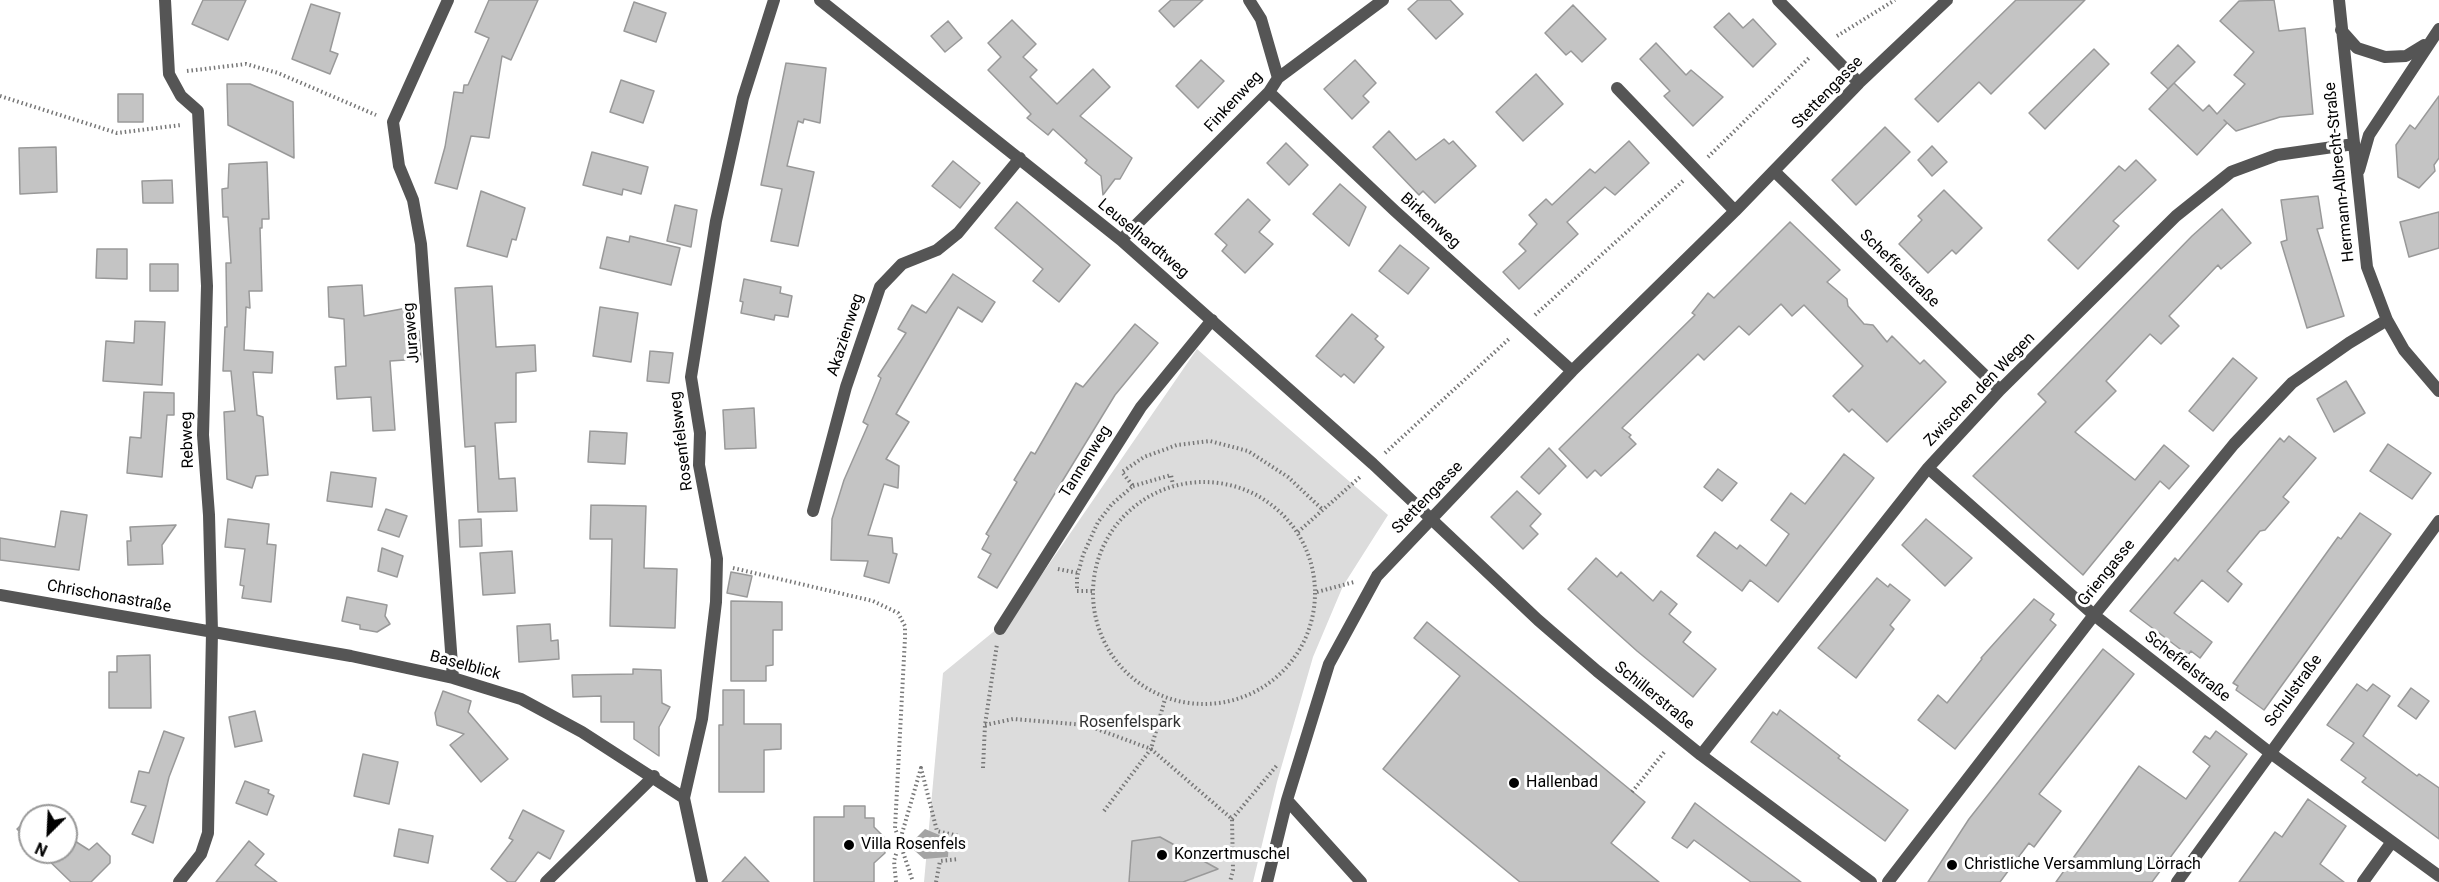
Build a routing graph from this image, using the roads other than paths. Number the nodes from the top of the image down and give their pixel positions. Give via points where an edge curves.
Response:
1 (165, 0) edge
2 (448, 0) edge
3 (774, 0) edge
4 (820, 0) edge
5 (1249, 0) edge
6 (1383, 0) edge
7 (1778, 0) edge
8 (1947, 0) edge
9 (2339, 0) edge
10 (2439, 29) edge
11 (2341, 30) junction
12 (2428, 43) junction
13 (1278, 78) junction
14 (1859, 83) junction
15 (1617, 88) dead end
16 (1269, 92) junction
17 (2354, 144) junction
18 (1020, 159) junction
19 (1774, 171) junction
20 (2357, 177) junction
21 (1735, 211) junction
22 (1121, 240) junction
23 (1212, 320) junction
24 (2387, 320) junction
25 (1572, 371) junction
26 (2000, 390) junction
27 (2439, 391) edge
28 (1928, 468) junction
29 (813, 511) dead end
30 (1431, 518) junction
31 (2439, 521) edge
32 (0, 595) edge
33 (2094, 615) junction
34 (1000, 629) road end
35 (212, 632) junction
36 (453, 678) junction
37 (2269, 752) junction
38 (1701, 755) junction
39 (654, 776) junction
40 (684, 798) junction
41 (1287, 800) junction
42 (2391, 843) junction
43 (2439, 876) edge
44 (179, 882) edge
45 (546, 882) edge
46 (702, 882) edge
47 (1267, 882) edge
48 (1361, 882) edge
49 (1871, 882) edge
50 (1888, 882) edge
51 (2177, 882) edge
52 (2363, 882) edge

1 - 35 street, Rebweg via 170,74 181,96 198,111 199,123 207,286 203,435
2 - 36 street, Juraweg via 393,122 399,166 413,200 421,243
3 - 40 street, Rosenfelsweg via 730,154 691,377 700,433 699,465 717,565 702,719
4 - 18 street, Leuselhardtweg
5 - 13 street via 1261,19
6 - 13 street, Finkenweg
7 - 14 street
8 - 14 street, Stettengasse
9 - 11 street, Hermann-Albrecht-Straße
10 - 12 street
11 - 12 street via 2357,48 2385,57 2406,56
11 - 17 street, Hermann-Albrecht-Straße
12 - 20 street via 2369,135
13 - 16 street, Finkenweg
14 - 19 street, Stettengasse
15 - 21 street
16 - 22 street, Finkenweg
16 - 25 street, Birkenweg
17 - 20 street, Hermann-Albrecht-Straße
17 - 26 street, Zwischen den Wegen via 2277,154 2231,172 2176,216
18 - 22 street, Leuselhardtweg
18 - 29 street, Akazienweg via 958,233 937,250 902,264 880,286 846,387
19 - 21 street, Stettengasse
19 - 26 street, Scheffelstraße
20 - 24 street, Hermann-Albrecht-Straße via 2367,267
21 - 25 street, Stettengasse
22 - 23 street, Leuselhardtweg
23 - 30 street, Leuselhardtweg
23 - 34 street, Tannenweg via 1141,407
24 - 27 street, Hermann-Albrecht-Straße via 2404,350
24 - 33 street, Griengasse via 2292,383 2234,444
25 - 30 street, Stettengasse
26 - 28 street, Zwischen den Wegen
28 - 33 street, Scheffelstraße
28 - 38 street, Zwischen den Wegen
30 - 38 street, Schillerstraße via 1559,639
30 - 41 street, Stettengasse via 1377,576 1329,664
31 - 37 street, Schulstraße
32 - 35 street, Chrischonastraße
33 - 37 street, Scheffelstraße
33 - 50 street, Griengasse
35 - 36 street, Baselblick
35 - 44 street, Rebweg via 207,833 201,854
36 - 39 street, Baselblick via 521,699
37 - 42 street, Scheffelstraße
37 - 51 street, Schulstraße
38 - 49 street, Schillerstraße
39 - 40 street, Baselblick
39 - 45 street
40 - 46 street, Rosenfelsweg
41 - 47 street, Stettengasse
41 - 48 street
42 - 43 street, Scheffelstraße
42 - 52 street

